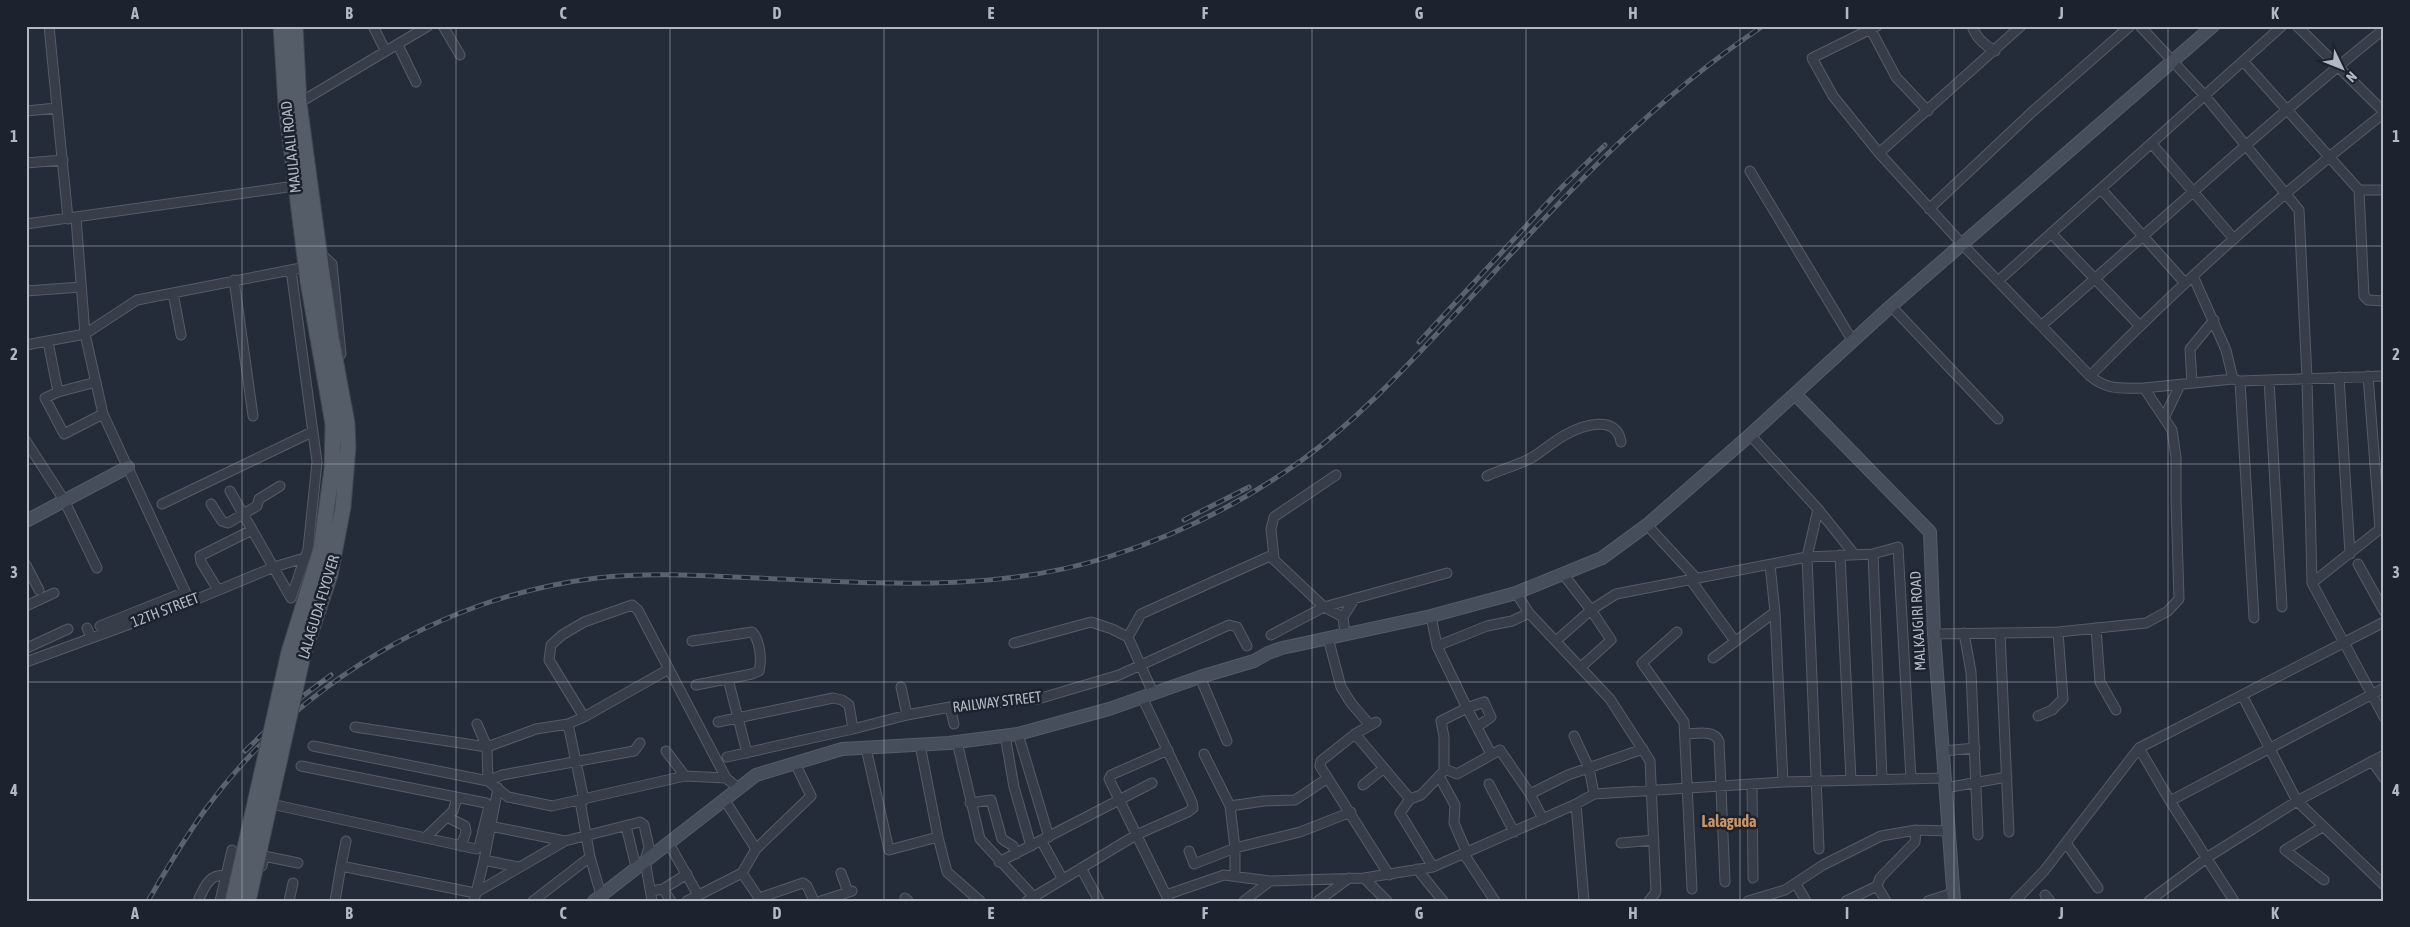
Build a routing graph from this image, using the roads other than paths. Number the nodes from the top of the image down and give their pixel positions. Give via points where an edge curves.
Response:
1 (49, 26) edge
2 (281, 26) edge
3 (295, 26) edge
4 (373, 26) edge
5 (428, 26) edge
6 (443, 26) edge
7 (1972, 26) edge
8 (2021, 26) edge
9 (2130, 26) edge
10 (2140, 26) edge
11 (2213, 26) edge
12 (2282, 26) edge
13 (2297, 26) edge
14 (1874, 28) edge
15 (2384, 29) edge
16 (398, 45) junction
17 (385, 50) junction
18 (1995, 51) junction
19 (460, 55) dead end
20 (2243, 60) junction
21 (2174, 61) junction
22 (2338, 66) junction
23 (416, 82) dead end
24 (2205, 96) junction
25 (299, 103) junction
26 (57, 108) junction
27 (2287, 108) junction
28 (26, 111) edge
29 (1928, 111) junction
30 (2384, 113) edge
31 (2152, 144) junction
32 (2244, 146) junction
33 (1879, 153) junction
34 (2329, 156) junction
35 (63, 160) junction
36 (26, 163) edge
37 (1750, 171) dead end
38 (295, 186) junction
39 (2101, 189) junction
40 (2359, 190) junction
41 (2384, 190) edge
42 (2193, 192) junction
43 (2286, 195) junction
44 (1930, 209) junction
45 (72, 218) junction
46 (26, 224) edge
47 (2051, 233) junction
48 (2144, 238) junction
49 (2234, 239) junction
50 (1962, 244) junction
51 (318, 251) junction
52 (298, 268) junction
53 (2193, 276) junction
54 (234, 280) junction
55 (2094, 280) junction
56 (1998, 281) junction
57 (315, 282) junction
58 (2185, 283) junction
59 (81, 287) junction
60 (26, 291) edge
61 (173, 292) junction
62 (2384, 301) edge
63 (1891, 306) junction
64 (2214, 320) junction
65 (2042, 325) junction
66 (2139, 325) junction
67 (85, 334) junction
68 (181, 335) dead end
69 (1852, 340) junction
70 (48, 342) junction
71 (26, 345) edge
72 (2090, 376) junction
73 (2368, 376) junction
74 (2384, 376) edge
75 (2338, 377) junction
76 (2307, 378) junction
77 (2236, 380) junction
78 (2269, 380) junction
79 (96, 382) junction
80 (2192, 383) junction
81 (2180, 385) junction
82 (2144, 388) junction
83 (58, 392) junction
84 (1795, 394) junction
85 (103, 414) junction
86 (253, 416) dead end
87 (2165, 416) junction
88 (1998, 419) dead end
89 (312, 432) junction
90 (1750, 435) junction
91 (26, 441) edge
92 (1621, 442) dead end
93 (128, 468) junction
94 (1336, 475) dead end
95 (1487, 476) dead end
96 (315, 480) junction
97 (280, 486) dead end
98 (230, 491) dead end
99 (64, 500) junction
100 (162, 504) dead end
101 (211, 504) dead end
102 (1818, 509) junction
103 (243, 516) junction
104 (26, 521) edge
105 (1647, 525) junction
106 (252, 530) junction
107 (1854, 554) junction
108 (1873, 554) junction
109 (2350, 554) junction
110 (1840, 555) junction
111 (1807, 557) junction
112 (304, 558) junction
113 (1274, 558) junction
114 (2358, 564) dead end
115 (26, 565) edge
116 (1770, 565) junction
117 (274, 567) junction
118 (97, 568) dead end
119 (1447, 573) dead end
120 (1564, 574) junction
121 (1693, 578) junction
122 (2312, 582) junction
123 (39, 590) dead end
124 (218, 590) junction
125 (185, 592) junction
126 (54, 593) dead end
127 (1516, 593) junction
128 (1355, 598) junction
129 (190, 602) junction
130 (26, 606) edge
131 (1324, 607) junction
132 (2282, 607) dead end
133 (1591, 610) junction
134 (2384, 611) edge
135 (1775, 612) junction
136 (1529, 613) junction
137 (1431, 616) junction
138 (1343, 617) junction
139 (2254, 618) dead end
140 (2384, 622) edge
141 (107, 625) junction
142 (87, 628) dead end
143 (2096, 628) junction
144 (68, 629) dead end
145 (1677, 632) dead end
146 (2058, 632) junction
147 (1964, 633) junction
148 (2000, 633) junction
149 (1345, 634) junction
150 (1934, 634) junction
151 (1271, 635) dead end
152 (1128, 637) junction
153 (91, 638) junction
154 (1328, 638) junction
155 (1557, 640) junction
156 (692, 641) dead end
157 (1735, 641) junction
158 (1014, 643) dead end
159 (2343, 643) junction
160 (28, 644) edge
161 (1247, 646) dead end
162 (1437, 646) junction
163 (1713, 658) dead end
164 (30, 660) edge
165 (1142, 665) junction
166 (1581, 667) junction
167 (669, 669) junction
168 (1200, 677) junction
169 (728, 679) junction
170 (696, 684) dead end
171 (901, 687) dead end
172 (2384, 688) edge
173 (2371, 694) junction
174 (1148, 695) junction
175 (2242, 695) junction
176 (950, 707) junction
177 (1467, 708) junction
178 (2116, 710) dead end
179 (907, 714) junction
180 (2038, 716) dead end
181 (584, 717) junction
182 (2384, 717) edge
183 (738, 718) junction
184 (718, 722) dead end
185 (477, 724) dead end
186 (568, 724) junction
187 (954, 724) dead end
188 (355, 727) dead end
189 (1477, 727) junction
190 (853, 729) junction
191 (1355, 734) junction
192 (1685, 734) junction
193 (1012, 735) junction
194 (1574, 736) dead end
195 (1227, 741) dead end
196 (957, 742) junction
197 (640, 743) dead end
198 (920, 745) junction
199 (312, 746) dead end
200 (487, 747) junction
201 (866, 748) junction
202 (1975, 748) junction
203 (2139, 748) junction
204 (2268, 748) junction
205 (1644, 749) junction
206 (1168, 750) junction
207 (666, 751) dead end
208 (1943, 751) junction
209 (747, 754) junction
210 (1204, 754) dead end
211 (1491, 754) junction
212 (2384, 755) edge
213 (727, 757) dead end
214 (2372, 761) junction
215 (577, 762) junction
216 (794, 763) junction
217 (286, 764) dead end
218 (301, 766) dead end
219 (1384, 768) junction
220 (1589, 768) junction
221 (1442, 773) junction
222 (685, 776) junction
223 (726, 778) junction
224 (1328, 778) junction
225 (2007, 778) junction
226 (2384, 778) edge
227 (1882, 779) junction
228 (1911, 779) junction
229 (1851, 780) junction
230 (488, 781) junction
231 (1816, 781) junction
232 (1783, 782) junction
233 (1152, 783) dead end
234 (1945, 783) junction
235 (1976, 783) junction
236 (1490, 784) dead end
237 (1363, 785) dead end
238 (1752, 785) junction
239 (1719, 786) junction
240 (498, 788) junction
241 (738, 788) junction
242 (1687, 788) junction
243 (1653, 791) junction
244 (1530, 794) junction
245 (1594, 794) junction
246 (457, 798) junction
247 (724, 799) junction
248 (1410, 799) junction
249 (582, 800) junction
250 (1120, 800) junction
251 (2170, 801) junction
252 (2297, 801) junction
253 (970, 803) junction
254 (1576, 804) junction
255 (276, 805) junction
256 (1230, 806) junction
257 (1351, 812) junction
258 (447, 817) junction
259 (1543, 819) junction
260 (490, 826) junction
261 (626, 826) junction
262 (2322, 827) junction
263 (1916, 830) junction
264 (1948, 831) junction
265 (1514, 832) junction
266 (2010, 832) dead end
267 (1136, 835) junction
268 (1978, 835) dead end
269 (587, 836) junction
270 (938, 837) junction
271 (425, 838) junction
272 (1045, 839) junction
273 (1654, 840) junction
274 (346, 841) dead end
275 (565, 841) junction
276 (668, 842) junction
277 (1620, 843) dead end
278 (2066, 843) junction
279 (461, 846) junction
280 (1031, 846) junction
281 (1235, 848) junction
282 (1820, 848) dead end
283 (756, 849) junction
284 (232, 850) dead end
285 (1189, 851) dead end
286 (1016, 854) junction
287 (1465, 854) junction
288 (264, 856) junction
289 (590, 856) junction
290 (2208, 856) junction
291 (484, 860) junction
292 (999, 862) junction
293 (298, 863) dead end
294 (641, 863) junction
295 (341, 866) junction
296 (518, 867) junction
297 (1433, 867) junction
298 (1081, 868) junction
299 (1418, 869) junction
300 (742, 872) junction
301 (841, 873) dead end
302 (226, 874) junction
303 (686, 874) junction
304 (1389, 875) junction
305 (1235, 876) junction
306 (1062, 878) junction
307 (1349, 878) junction
308 (1364, 878) junction
309 (1753, 878) dead end
310 (260, 880) junction
311 (2324, 880) dead end
312 (1270, 881) junction
313 (1725, 882) dead end
314 (293, 883) dead end
315 (1796, 884) junction
316 (2384, 885) edge
317 (1877, 886) junction
318 (2098, 888) dead end
319 (663, 889) junction
320 (1692, 889) dead end
321 (651, 890) junction
322 (698, 896) junction
323 (474, 897) edge
324 (1953, 897) edge
325 (597, 898) edge
326 (1030, 898) edge
327 (1168, 898) edge
328 (760, 900) edge
329 (198, 901) edge
330 (220, 901) edge
331 (234, 901) edge
332 (248, 901) edge
333 (256, 901) edge
334 (289, 901) edge
335 (335, 901) edge
336 (533, 901) edge
337 (652, 901) edge
338 (672, 901) edge
339 (687, 901) edge
340 (814, 901) edge
341 (821, 901) edge
342 (980, 901) edge
343 (1099, 901) edge
344 (1244, 901) edge
345 (1318, 901) edge
346 (1387, 901) edge
347 (1444, 901) edge
348 (1495, 901) edge
349 (1584, 901) edge
350 (1648, 901) edge
351 (1748, 901) edge
352 (1806, 901) edge
353 (1846, 901) edge
354 (1886, 901) edge
355 (1928, 901) edge
356 (2016, 901) edge
357 (2149, 901) edge
358 (2234, 901) edge

1 - 26 street
2 - 38 main road, MAULA ALI ROAD
3 - 25 main road, MAULA ALI ROAD
4 - 17 street
5 - 16 street
6 - 19 street
7 - 18 street via 1984,45
8 - 18 street
9 - 44 street via 2032,112
10 - 21 street
11 - 21 main road
12 - 20 street
13 - 22 street
14 - 29 street via 1896,77
14 - 33 street via 1812,58 1833,96
15 - 22 street
16 - 17 street
16 - 23 street
17 - 25 street
18 - 29 street
20 - 24 street
20 - 27 street
21 - 24 street
21 - 50 main road
22 - 27 street
22 - 30 street
24 - 31 street
24 - 32 street
25 - 51 main road, MAULA ALI ROAD
26 - 28 street
26 - 35 street
27 - 32 street
27 - 34 street
29 - 33 street
30 - 34 street
31 - 39 street
31 - 42 street
32 - 42 street
32 - 43 street
33 - 44 street
34 - 40 street
34 - 43 street
35 - 36 street
35 - 45 street
37 - 69 street
38 - 45 street
38 - 52 main road, MAULA ALI ROAD
39 - 47 street
39 - 48 street
40 - 41 street
40 - 62 street via 2364,296 2368,300
42 - 48 street
42 - 49 street
43 - 49 street
43 - 76 street via 2299,210
44 - 50 street
45 - 46 street
45 - 59 street
47 - 55 street
47 - 56 street
48 - 55 street
48 - 58 street
49 - 53 street
50 - 56 street
50 - 63 main road
51 - 57 main road, LALAGUDA FLYOVER
51 - 96 street via 332,264 340,348 355,436 351,472 341,477
52 - 54 street
52 - 57 main road, LALAGUDA FLYOVER
52 - 89 street
53 - 58 street
53 - 64 street
54 - 61 street
54 - 86 street
55 - 65 street
55 - 66 street
56 - 65 street
57 - 331 main road, LALAGUDA FLYOVER, bridge via 333,424 329,504 316,570 289,652
57 - 332 main road, LALAGUDA FLYOVER, bridge via 331,337 348,424 344,507 330,574 303,656
58 - 66 street
59 - 60 street
59 - 67 street
61 - 67 street via 137,300
61 - 68 street
63 - 69 main road
63 - 88 street
64 - 77 street
64 - 80 street via 2190,349
65 - 72 street
66 - 72 street
67 - 70 street
67 - 79 street
69 - 84 main road
70 - 71 street
70 - 83 street
72 - 82 street via 2101,385 2112,388
73 - 74 street
73 - 75 street
73 - 109 street via 2380,529
75 - 76 street
75 - 109 street
76 - 78 street
76 - 122 street
77 - 78 street
77 - 80 street
77 - 139 street
78 - 132 street
79 - 83 street
79 - 85 street
80 - 81 street
81 - 82 street
81 - 87 street
82 - 87 street
83 - 85 street via 45,398 64,434
84 - 90 main road
84 - 150 main road, MALKAJGIRI ROAD via 1930,532
85 - 93 street
87 - 143 street via 2172,430 2176,458 2180,598 2168,611 2146,623
89 - 96 street via 317,462
89 - 100 street
90 - 102 street
90 - 105 main road
91 - 99 street
92 - 95 street via 1620,432 1615,426 1606,424 1577,429 1532,458
93 - 99 main road
93 - 125 street
94 - 113 street via 1274,517 1271,529
96 - 112 street via 308,549
97 - 103 street via 259,499 257,506
98 - 103 street
99 - 104 main road
99 - 118 street
101 - 103 street via 224,523
102 - 107 street
102 - 111 street
103 - 106 street
105 - 120 main road via 1602,558
105 - 121 street
106 - 117 street
106 - 124 street via 200,556
107 - 108 street
107 - 110 street
108 - 227 street
108 - 228 street via 1898,547
109 - 122 street
110 - 111 street
110 - 229 street
111 - 116 street
111 - 231 street
112 - 117 street, 12TH STREET
112 - 117 street via 291,598
113 - 131 street
113 - 152 street via 1265,557 1142,614
114 - 134 street
115 - 123 street
116 - 121 street
116 - 135 street
117 - 124 street, 12TH STREET
119 - 128 street
120 - 127 main road
120 - 133 street
121 - 133 street via 1616,594
121 - 157 street
122 - 159 street
124 - 129 street, 12TH STREET
125 - 129 street
125 - 141 street
126 - 130 street
127 - 136 street
127 - 137 main road
128 - 131 street
128 - 138 street
129 - 141 street, 12TH STREET
131 - 138 street
131 - 151 street
133 - 155 street
133 - 166 street via 1610,642
135 - 157 street
135 - 232 street
136 - 155 street
136 - 162 street
137 - 149 main road
137 - 162 street
138 - 149 street
140 - 159 street
141 - 153 street, 12TH STREET
142 - 153 street
143 - 146 street
143 - 178 street via 2100,682
144 - 160 street
145 - 192 street via 1642,663 1684,722
146 - 148 street
146 - 180 street via 2062,699 2052,710
147 - 148 street
147 - 150 street
147 - 202 street via 1971,672
148 - 225 street
149 - 154 main road
150 - 208 main road, MALKAJGIRI ROAD
152 - 158 street via 1091,622
152 - 165 street
153 - 164 street, 12TH STREET
154 - 168 main road via 1282,648 1254,661
154 - 191 street via 1342,687 1351,703 1372,723
155 - 166 street
156 - 169 street via 748,632 754,634 760,663 758,671
157 - 163 street
159 - 173 street
159 - 175 street
160 - 164 street
161 - 165 street, RAILWAY STREET via 1237,627 1229,624
162 - 177 street
165 - 174 street
165 - 176 street, RAILWAY STREET via 1038,699
166 - 205 street via 1610,698
167 - 181 street
167 - 181 street via 638,610 632,605 584,622 551,645 549,660
167 - 223 street
168 - 174 main road
168 - 195 street
169 - 170 street
169 - 183 street
171 - 179 street
172 - 173 street
173 - 182 street
173 - 204 street
174 - 193 main road
174 - 206 street
175 - 203 street
175 - 204 street
176 - 179 street, RAILWAY STREET
176 - 187 street
177 - 189 street
177 - 189 street via 1484,702 1491,714
177 - 221 street via 1441,721 1444,735
179 - 190 street, RAILWAY STREET
181 - 186 street
183 - 184 street
183 - 190 street via 838,698 849,705
183 - 209 street
185 - 200 street
186 - 200 street via 536,729
186 - 215 street
188 - 200 street
189 - 211 street
190 - 209 street, RAILWAY STREET
191 - 219 street
191 - 224 street via 1321,761 1321,768
192 - 239 street via 1710,733 1717,737
192 - 242 street
193 - 196 main road
193 - 272 street
193 - 280 street via 1014,787
194 - 220 street
196 - 198 main road
196 - 253 street
197 - 215 street via 634,751
198 - 201 main road
198 - 270 street
199 - 230 street
200 - 230 street
201 - 216 main road via 842,749
201 - 270 street via 889,850
202 - 208 street
202 - 235 street
203 - 251 street
203 - 278 street
204 - 251 street
204 - 252 street
205 - 220 street
205 - 243 street via 1650,761
206 - 250 street via 1110,776
206 - 267 street via 1193,808
207 - 222 street
208 - 234 main road, MALKAJGIRI ROAD
209 - 213 street, RAILWAY STREET
210 - 256 street
211 - 221 street via 1457,774
211 - 244 street via 1502,751
212 - 214 street
214 - 226 street
214 - 252 street
215 - 230 street via 502,775
215 - 249 street
216 - 241 main road via 756,774
216 - 283 street via 811,796
217 - 255 street
218 - 246 street
219 - 237 street
219 - 248 street
220 - 244 street via 1553,781
220 - 245 street
221 - 248 street via 1421,795
221 - 287 street via 1455,805 1453,820
222 - 223 street
222 - 249 street
223 - 241 street
224 - 256 street via 1295,800
224 - 257 street
225 - 235 street
225 - 266 street
227 - 228 street
227 - 229 street
228 - 234 street
229 - 231 street
230 - 240 street
231 - 232 street
231 - 282 street
232 - 238 street
233 - 250 street
234 - 235 street
234 - 264 main road, MALKAJGIRI ROAD
235 - 268 street
236 - 265 street
238 - 239 street
238 - 309 street
239 - 242 street
239 - 313 street
240 - 249 street via 508,797 552,806
240 - 260 street
241 - 247 main road
242 - 243 street
242 - 320 street
243 - 245 street
243 - 273 street
244 - 259 street
245 - 254 street
246 - 258 street via 453,811
246 - 279 street via 489,806 479,847
247 - 276 main road
247 - 283 street
248 - 297 street via 1400,816
249 - 269 street
250 - 267 street
250 - 272 street
251 - 290 street
252 - 262 street
252 - 290 street
253 - 286 street via 991,800 1002,839 1013,846
253 - 292 street via 980,839
254 - 259 street
254 - 349 street
255 - 271 street
255 - 288 street
256 - 281 street
257 - 281 street via 1300,832
257 - 304 street
258 - 271 street
258 - 279 street via 465,826
259 - 265 street
260 - 275 street
260 - 291 street
261 - 269 street
261 - 294 street
261 - 294 street via 644,824 649,847
262 - 311 street via 2286,850
262 - 316 street
263 - 264 street
263 - 315 street via 1882,836 1823,865
263 - 317 street via 1915,842 1880,878
264 - 324 main road, MALKAJGIRI ROAD
265 - 287 street
267 - 298 street
267 - 327 street
269 - 275 street
269 - 289 street
270 - 342 street via 947,872
271 - 279 street
272 - 280 street
272 - 306 street
273 - 277 street
273 - 350 street via 1656,892
274 - 295 street
275 - 296 street
276 - 294 main road
276 - 303 street
278 - 318 street
278 - 356 street
280 - 286 street
281 - 285 street via 1194,864
281 - 305 street
283 - 300 street
284 - 302 street
286 - 292 street
287 - 297 street
287 - 348 street
288 - 293 street
288 - 310 street
289 - 325 street
289 - 336 street
290 - 357 street
290 - 358 street
291 - 296 street
291 - 323 street
292 - 326 street
294 - 321 street
294 - 325 main road
295 - 323 street
295 - 335 street
296 - 323 street
297 - 299 street
298 - 306 street
298 - 343 street
299 - 304 street
299 - 347 street
300 - 322 street
300 - 328 street
301 - 341 street via 850,891
302 - 310 street
302 - 329 street via 210,878
302 - 330 street
303 - 319 street
303 - 322 street
304 - 308 street
305 - 312 street
305 - 327 street via 1224,875
306 - 326 street
307 - 308 street
307 - 312 street
307 - 345 street
308 - 346 street
310 - 333 street
312 - 344 street
314 - 334 street
315 - 351 street
315 - 352 street
317 - 353 street
317 - 354 street
319 - 321 street
319 - 338 street
321 - 337 street
322 - 339 street
324 - 355 street
328 - 340 street via 804,883

